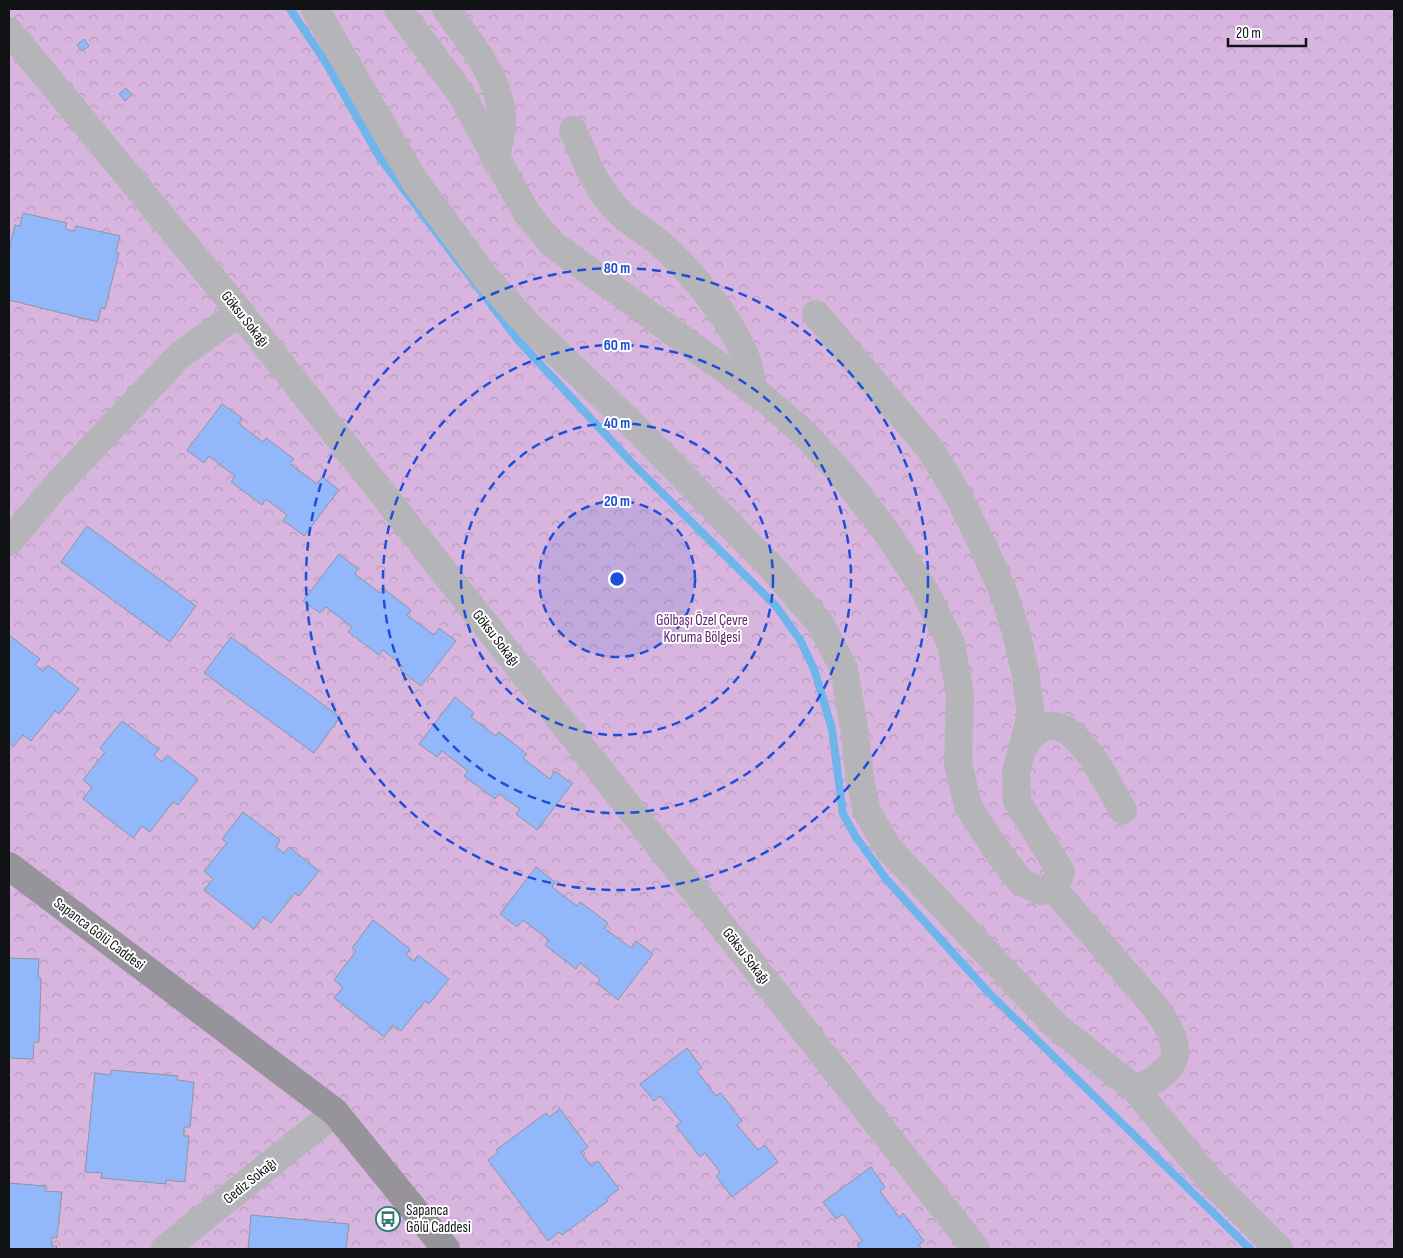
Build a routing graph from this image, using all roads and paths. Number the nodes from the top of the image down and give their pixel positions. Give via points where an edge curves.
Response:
1 (316, 9) edge
2 (398, 9) edge
3 (446, 9) edge
4 (9, 31) edge
5 (573, 130) dead end
6 (496, 161) junction
7 (240, 312) junction
8 (816, 314) dead end
9 (753, 390) junction
10 (9, 542) edge
11 (1024, 745) junction
12 (1123, 810) dead end
13 (9, 866) edge
14 (1052, 887) junction
15 (1135, 1089) junction
16 (335, 1112) junction
17 (165, 1249) edge
18 (446, 1249) edge
19 (976, 1249) edge
20 (1279, 1249) edge

1 - 15 street via 414,180 487,279 530,327 636,428 820,623 844,669 867,812 889,849 1057,1027
2 - 6 street via 460,92
3 - 6 street via 485,62 498,96 502,124
4 - 7 street, Göksu Sokağı
5 - 9 street via 591,176 623,216 660,244 704,290 738,343 748,364
6 - 9 street via 526,212 551,243
7 - 10 street via 180,355
7 - 19 street, Göksu Sokağı
8 - 11 street via 931,450 982,544 1003,591 1025,670 1031,716
9 - 14 street via 803,432 845,478 926,591 951,644 960,694 958,763 968,806 1021,882 1041,891
11 - 12 street via 1046,726 1058,726 1073,734 1085,747
11 - 14 street via 1016,772 1017,801 1061,872
13 - 16 street, Sapanca Gölü Caddesi
14 - 15 street via 1170,1027 1176,1044 1168,1071
15 - 20 street via 1208,1179
16 - 17 street, Gediz Sokağı
16 - 18 street, Sapanca Gölü Caddesi

